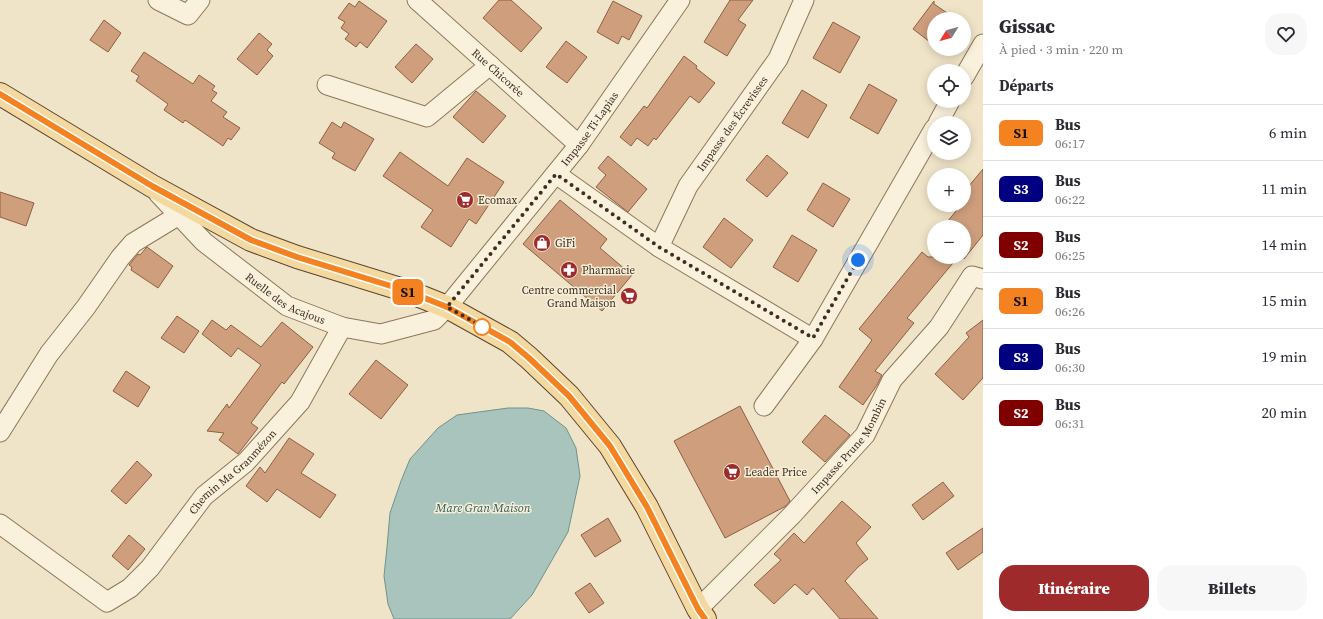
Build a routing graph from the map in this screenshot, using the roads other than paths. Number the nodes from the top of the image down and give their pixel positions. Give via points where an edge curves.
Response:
1 (158, 0) edge
2 (200, 0) edge
3 (418, 0) edge
4 (680, 0) edge
5 (804, 0) edge
6 (983, 44) edge
7 (490, 65) junction
8 (971, 65) edge
9 (327, 86) dead end
10 (0, 94) edge
11 (927, 141) edge
12 (579, 145) junction
13 (556, 174) junction
14 (152, 186) junction
15 (179, 215) junction
16 (659, 247) junction
17 (983, 279) edge
18 (447, 307) junction
19 (342, 327) junction
20 (813, 338) junction
21 (764, 406) dead end
22 (0, 432) edge
23 (0, 524) edge
24 (702, 614) edge

1 - 2 street via 188,15
3 - 7 street, Rue Chicorée
4 - 12 street, Impasse Ti-Lapias
5 - 16 street, Impasse des Écrevisses via 778,59 688,186
6 - 8 street
7 - 9 street via 428,117
7 - 12 street, Rue Chicorée
10 - 14 main road
11 - 20 street
12 - 13 street, Impasse Ti-Lapias
13 - 16 street
13 - 18 street, Impasse Ti-Lapias
14 - 15 street, Ruelle des Acajous
14 - 18 main road via 251,240 407,291
15 - 19 street, Ruelle des Acajous via 204,242 287,306
15 - 22 street via 133,243 120,258 49,354
16 - 20 street
17 - 24 street, Impasse Prune Mombin via 972,276 939,327 892,380 864,435
18 - 19 street, Ruelle des Acajous via 434,320 381,334
18 - 24 main road via 510,342 569,396 610,446 647,507
19 - 23 street, Chemin Ma Granmézon via 300,402 246,462 204,496 150,568 130,588 107,602
20 - 21 street

